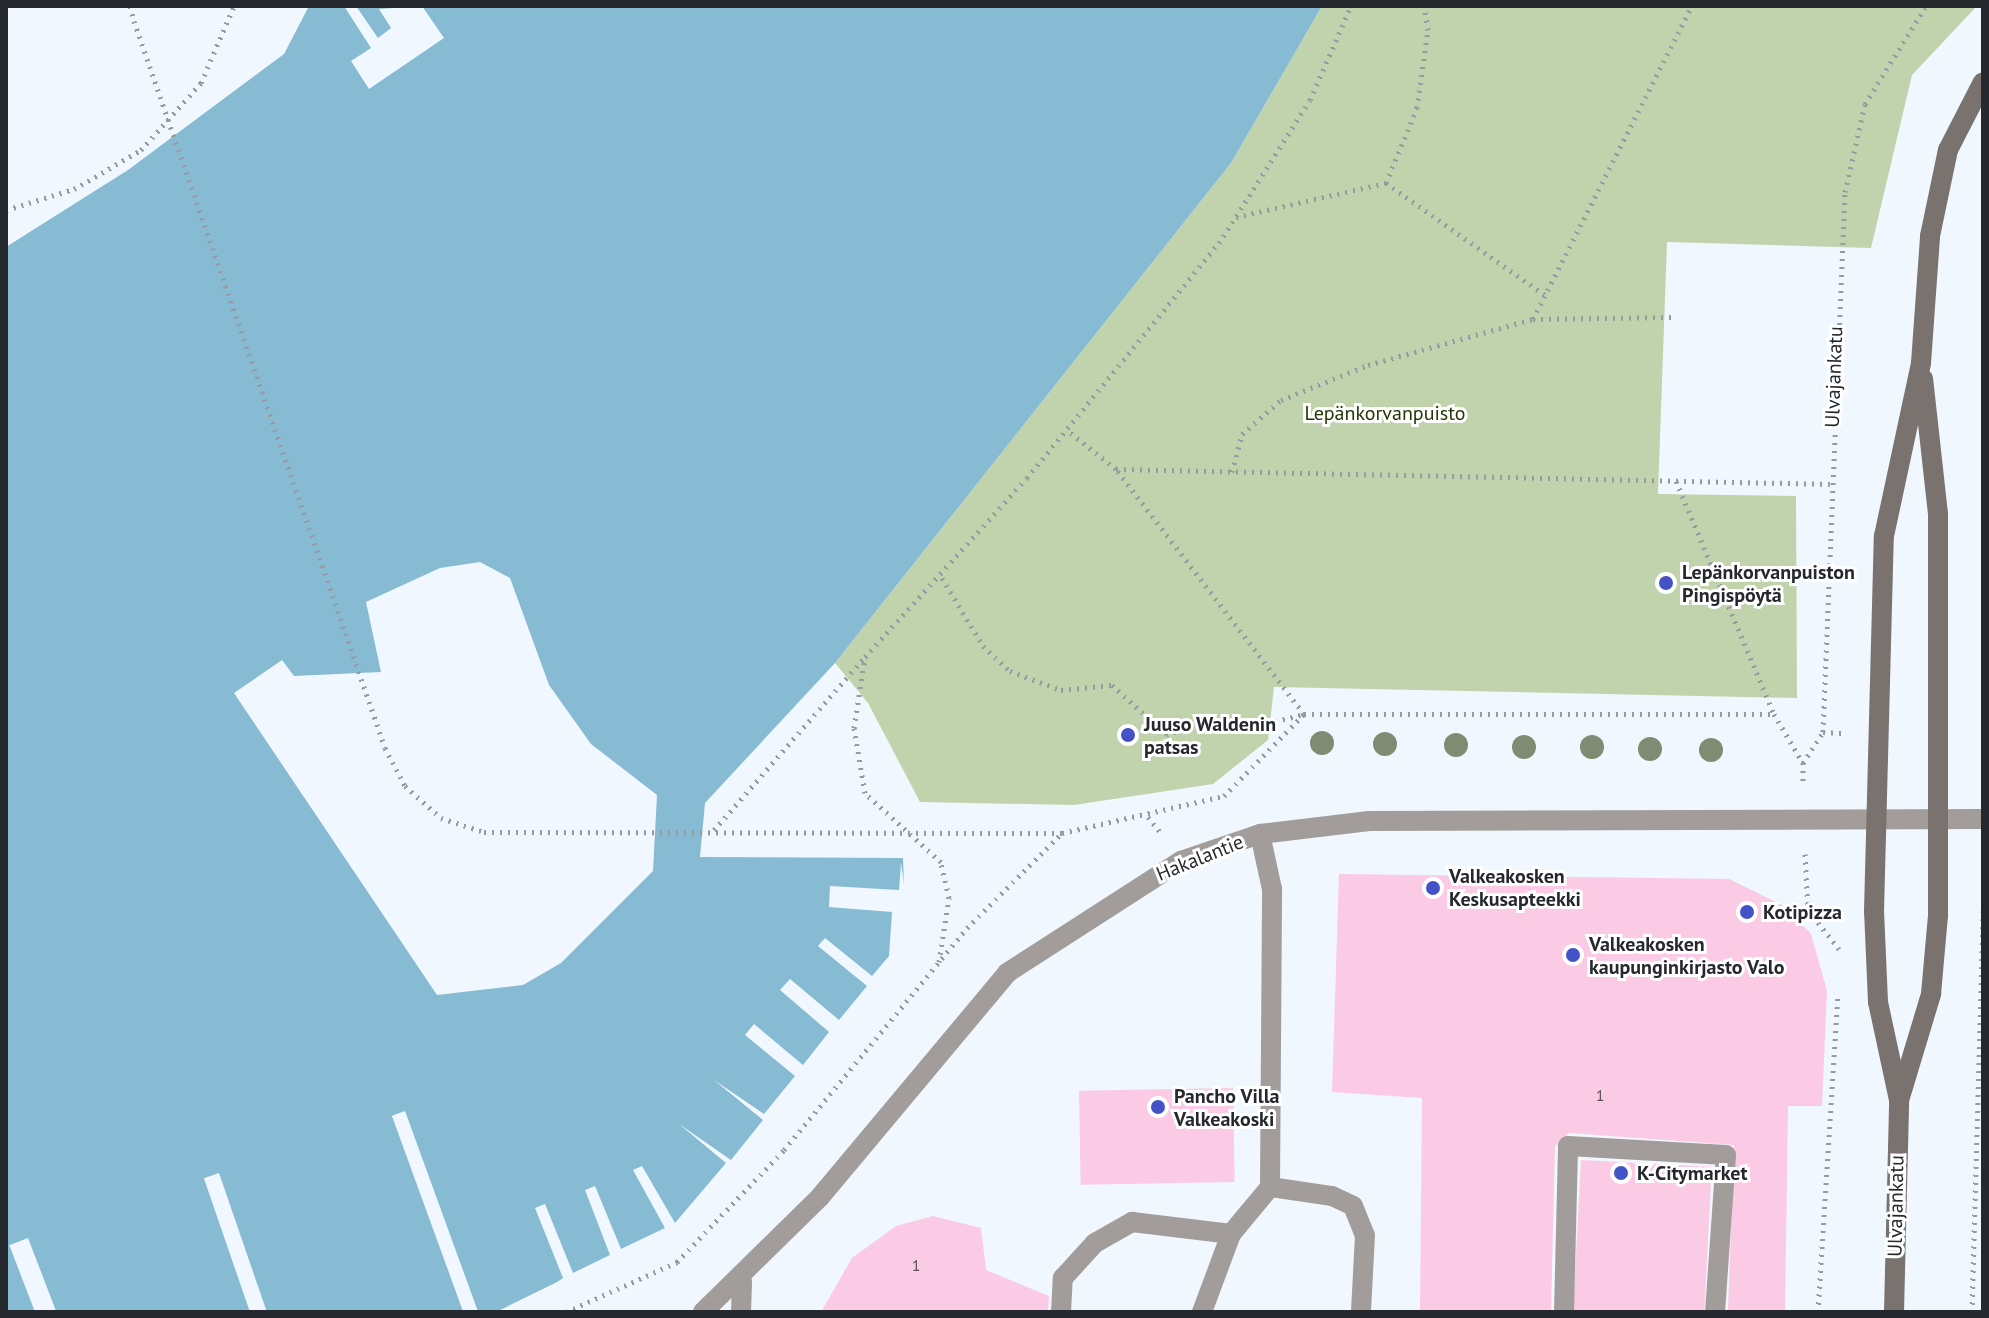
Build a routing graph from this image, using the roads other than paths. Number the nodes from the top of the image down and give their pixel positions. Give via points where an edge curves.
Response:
1 (1983, 82) edge
2 (1921, 363) junction
3 (1876, 819) junction
4 (1940, 819) junction
5 (1983, 819) edge
6 (1260, 834) junction
7 (1899, 1100) junction
8 (1270, 1187) junction
9 (1231, 1234) junction
10 (742, 1281) junction
11 (703, 1312) edge
12 (741, 1312) edge
13 (1061, 1312) edge
14 (1202, 1312) edge
15 (1361, 1312) edge
16 (1564, 1312) edge
17 (1715, 1312) edge
18 (1894, 1312) edge

1 - 2 main road, Ulvajankatu via 1948,150 1930,236
2 - 3 main road, Ulvajankatu via 1884,536
2 - 4 main road, Ulvajankatu via 1938,514
3 - 4 street, Hakalantie
3 - 6 street, Hakalantie via 1369,821
3 - 7 main road, Ulvajankatu via 1878,1002
4 - 5 street, Hakalantie
4 - 7 main road, Ulvajankatu via 1931,994
6 - 8 street via 1272,889
6 - 10 street, Hakalantie via 1130,888 1007,973
7 - 18 main road, Ulvajankatu
8 - 9 street
8 - 15 street via 1332,1196 1353,1206 1365,1235
9 - 13 street via 1132,1222 1095,1243 1063,1278
9 - 14 street
10 - 11 street, Hakalantie
10 - 12 street
16 - 17 street via 1568,1146 1726,1155

